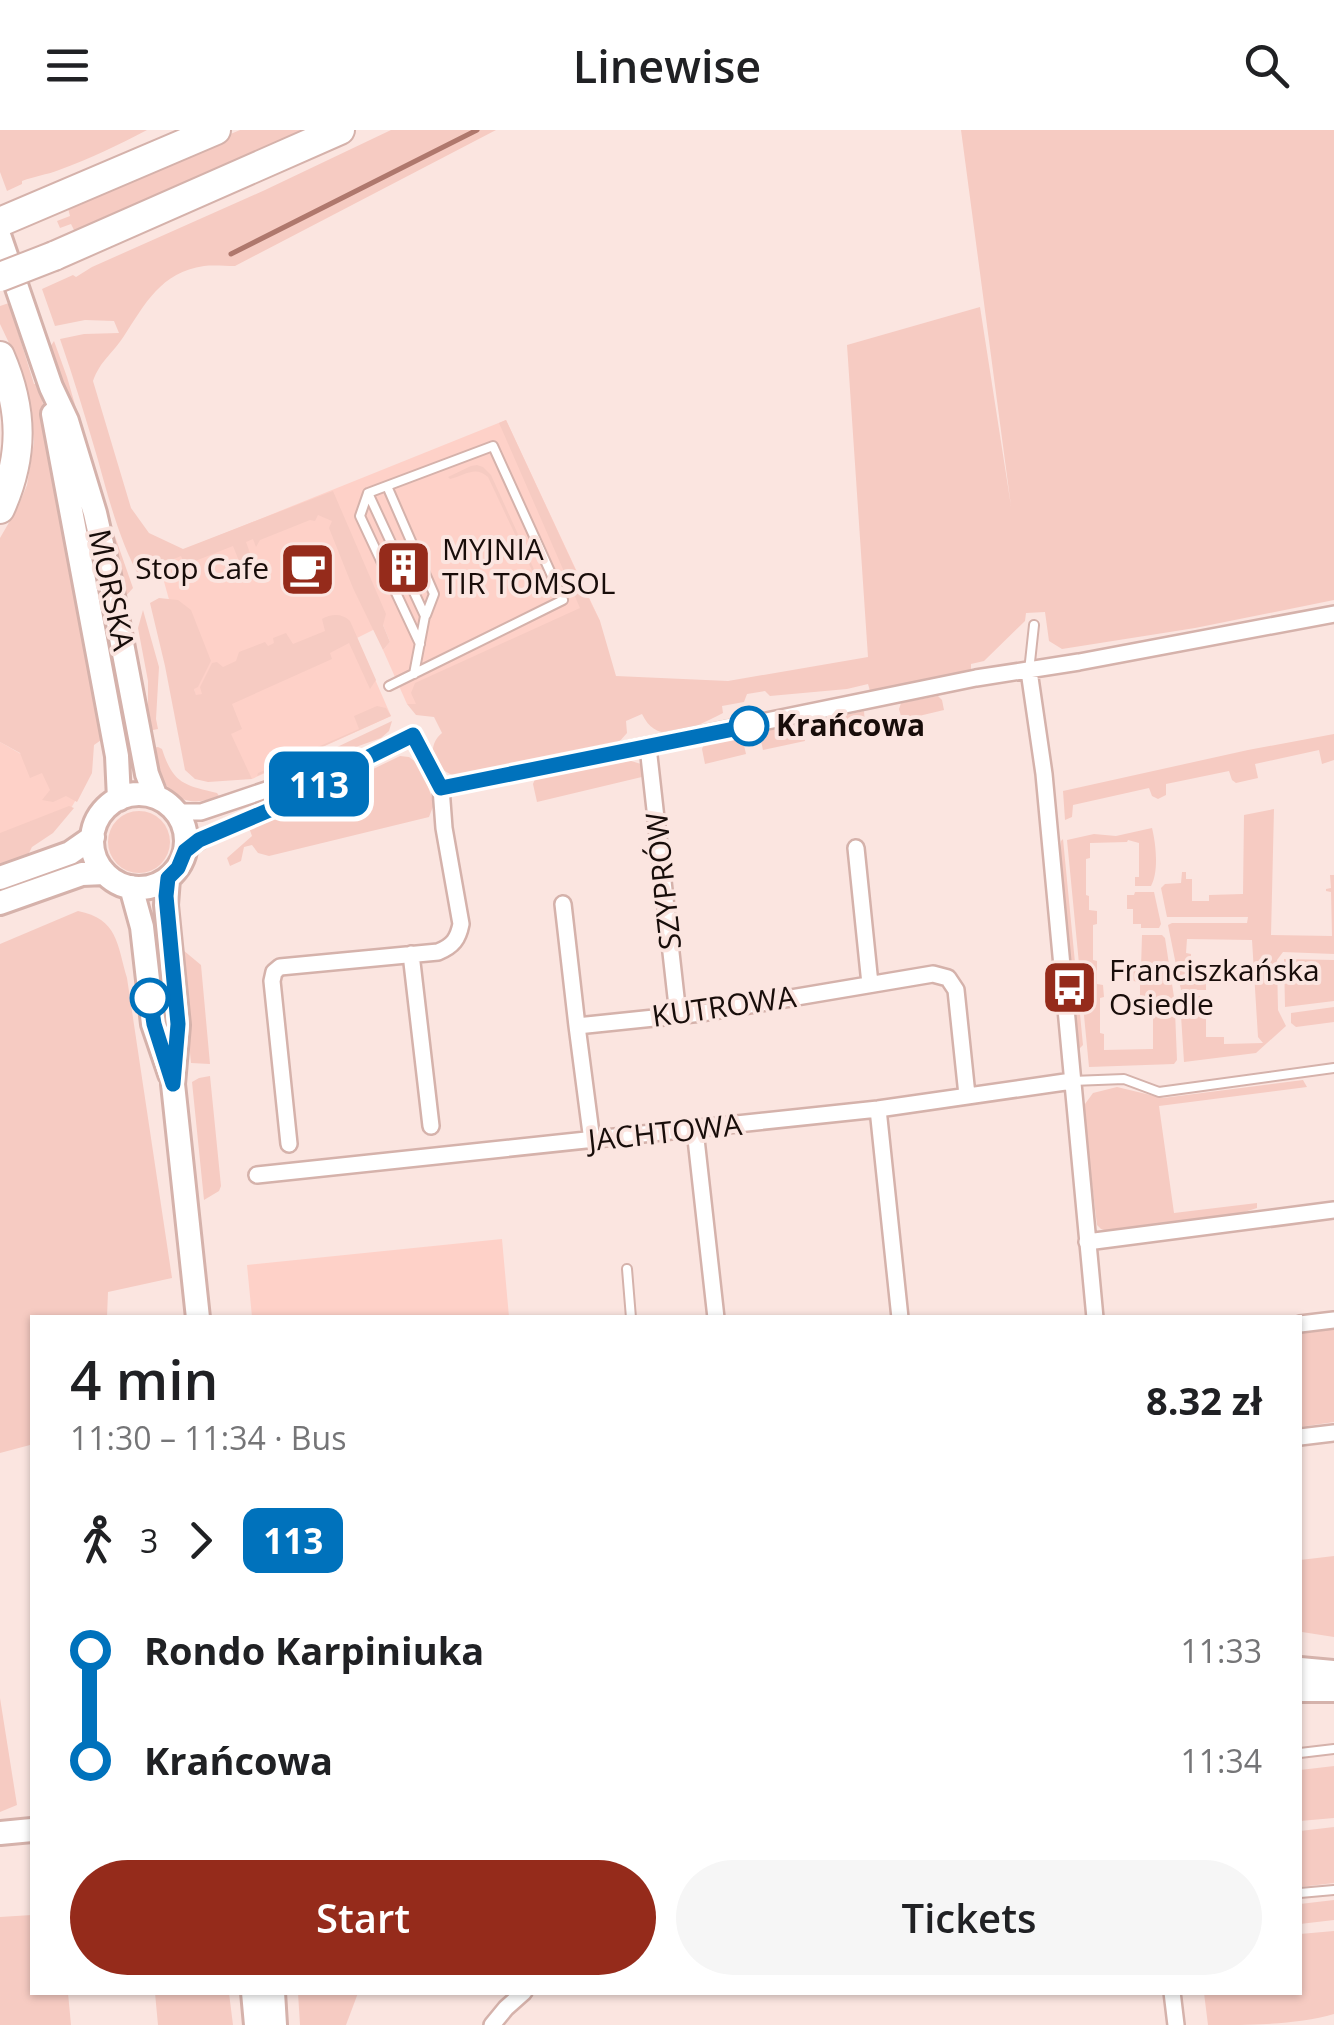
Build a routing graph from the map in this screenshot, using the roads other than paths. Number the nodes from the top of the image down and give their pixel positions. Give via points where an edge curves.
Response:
1 (174, 130) edge
2 (216, 130) edge
3 (340, 130) edge
4 (63, 196) junction
5 (0, 222) edge
6 (0, 238) edge
7 (0, 278) edge
8 (0, 356) edge
9 (51, 387) junction
10 (387, 486) junction
11 (368, 493) junction
12 (0, 509) edge
13 (1334, 614) edge
14 (425, 616) junction
15 (1034, 625) dead end
16 (420, 644) junction
17 (1029, 670) junction
18 (414, 674) junction
19 (389, 686) dead end
20 (648, 747) junction
21 (332, 775) junction
22 (441, 788) junction
23 (156, 798) junction
24 (119, 800) junction
25 (176, 812) junction
26 (93, 837) junction
27 (856, 848) dead end
28 (185, 851) junction
29 (105, 873) junction
30 (0, 878) edge
31 (168, 878) junction
32 (131, 888) junction
33 (0, 903) edge
34 (563, 904) dead end
35 (412, 954) junction
36 (870, 984) junction
37 (678, 1015) junction
38 (577, 1026) junction
39 (1334, 1068) edge
40 (1072, 1081) junction
41 (173, 1084) junction
42 (967, 1095) junction
43 (878, 1110) junction
44 (431, 1126) dead end
45 (694, 1130) junction
46 (592, 1141) junction
47 (289, 1144) dead end
48 (256, 1175) dead end
49 (1334, 1210) edge
50 (1087, 1242) junction
51 (627, 1269) dead end
52 (198, 1315) edge
53 (632, 1315) edge
54 (716, 1315) edge
55 (900, 1315) edge
56 (1095, 1315) edge
57 (1334, 1320) edge
58 (1302, 1324) edge
59 (1334, 1433) edge
60 (1302, 1437) edge
61 (1302, 1669) edge
62 (1334, 1672) edge
63 (1302, 1690) edge
64 (1334, 1690) edge
65 (1334, 1749) edge
66 (1302, 1753) edge
67 (30, 1830) edge
68 (0, 1833) edge
69 (1334, 1890) edge
70 (1302, 1893) edge
71 (253, 1995) edge
72 (273, 1995) edge
73 (521, 1995) edge
74 (1172, 1995) edge
75 (256, 2025) edge
76 (275, 2025) edge
77 (492, 2025) edge
78 (1176, 2025) edge

1 - 4 highway
2 - 4 highway
3 - 7 highway, bridge
4 - 5 highway
6 - 9 main road, MORSKA
8 - 12 highway via 12,387 18,442
9 - 23 main road, MORSKA via 102,538
9 - 24 main road, MORSKA via 117,756
10 - 11 lane
10 - 14 lane via 434,594
10 - 18 lane via 492,446 562,600
11 - 14 lane
11 - 16 lane via 360,516
13 - 17 street
14 - 16 lane
15 - 17 lane
16 - 18 lane
17 - 20 street
17 - 40 street
18 - 19 lane
20 - 22 street
20 - 37 street, SZYPRÓW
21 - 22 street via 413,735
21 - 25 street via 201,812
21 - 28 street
22 - 35 street via 461,924 450,948
23 - 24 main road
23 - 25 main road
24 - 26 main road via 101,814
25 - 28 main road
26 - 29 main road
26 - 30 main road
27 - 36 street
28 - 31 main road
29 - 32 main road
29 - 33 main road via 82,874
31 - 32 main road
31 - 41 main road via 178,1024
32 - 41 main road via 154,1024
34 - 38 street
35 - 44 street
35 - 47 street via 274,972
36 - 37 street, KUTROWA
36 - 42 street, KUTROWA via 933,974 952,982
37 - 38 street, KUTROWA
38 - 46 street
39 - 40 lane via 1159,1092 1124,1080
40 - 42 street, JACHTOWA
40 - 50 street
41 - 52 main road
42 - 43 street, JACHTOWA
43 - 45 street, JACHTOWA
43 - 55 street
45 - 46 street, JACHTOWA
45 - 54 street
46 - 48 street, JACHTOWA
49 - 50 street
50 - 56 street
51 - 53 lane
57 - 58 street
59 - 60 street
61 - 62 main road
63 - 64 main road
65 - 66 lane
67 - 68 main road
69 - 70 lane
71 - 75 main road
72 - 76 main road
73 - 77 street
74 - 78 street

